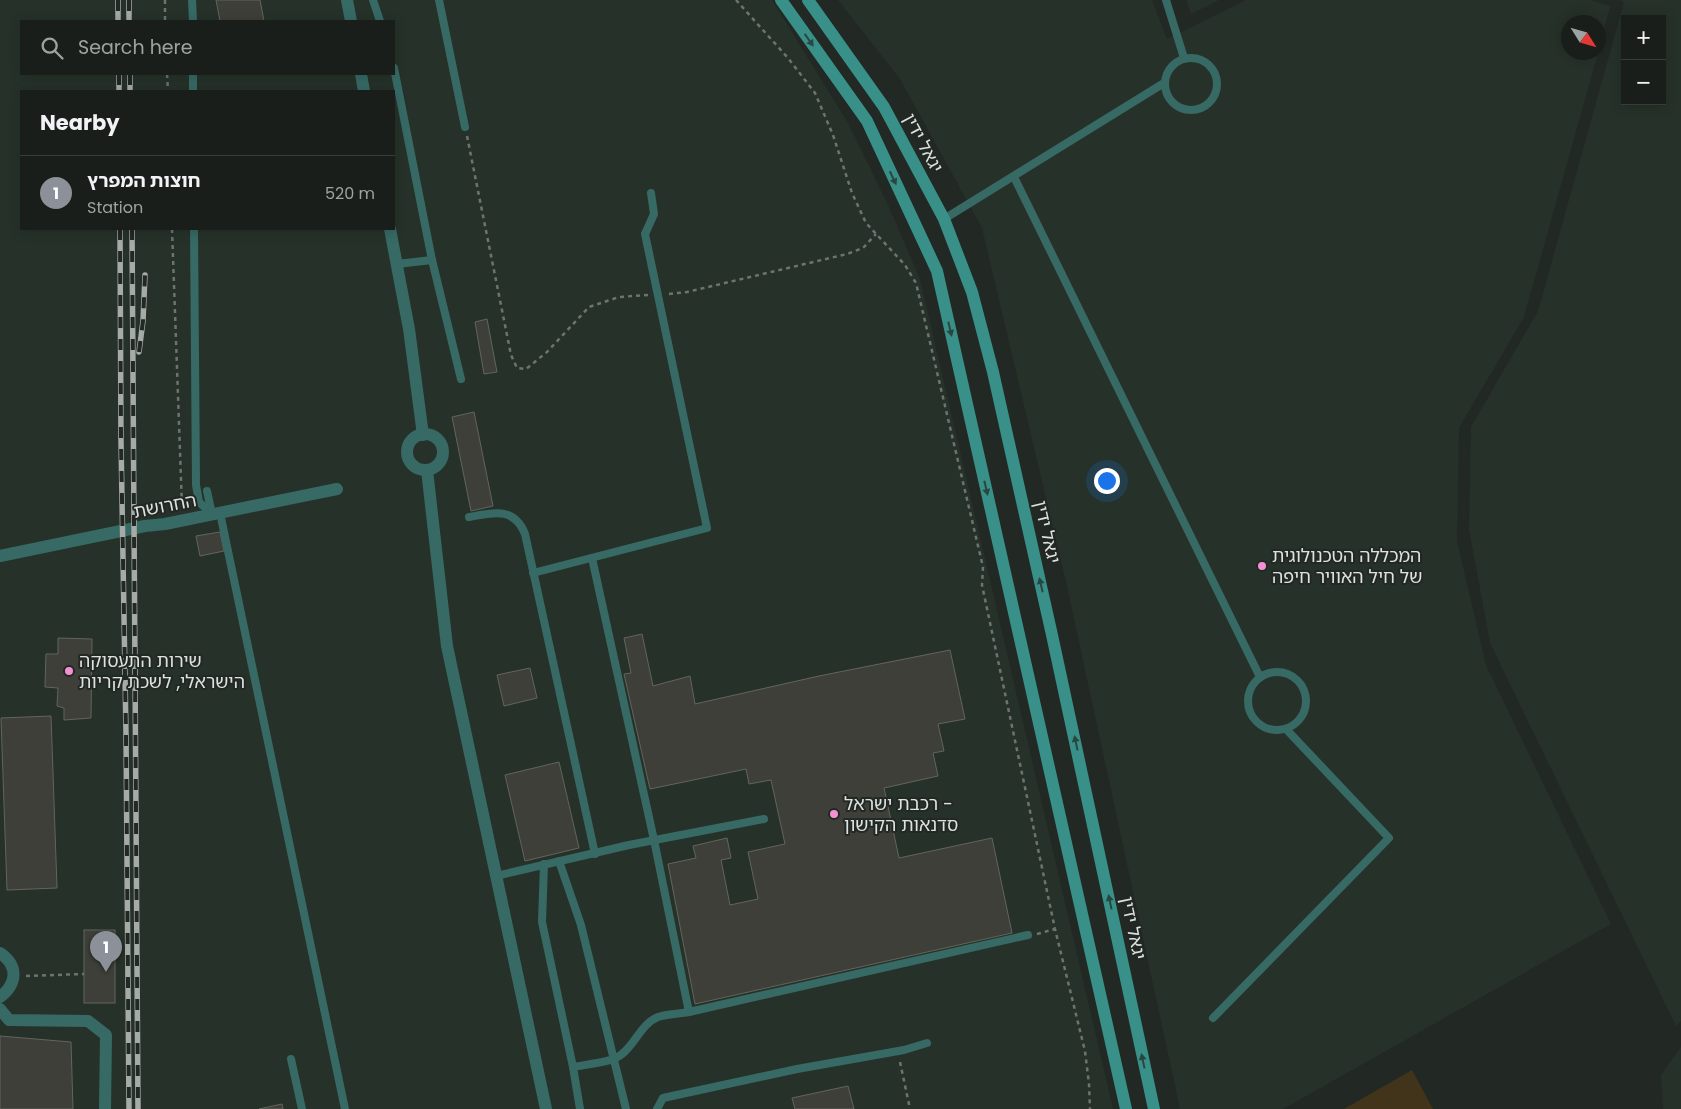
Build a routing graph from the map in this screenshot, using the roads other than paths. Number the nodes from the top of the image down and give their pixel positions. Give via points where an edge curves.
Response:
1 (192, 0) edge
2 (347, 0) edge
3 (373, 0) edge
4 (439, 0) edge
5 (781, 0) edge
6 (808, 0) edge
7 (1166, 0) edge
8 (193, 20) edge
9 (351, 20) edge
10 (380, 20) edge
11 (1184, 58) junction
12 (395, 73) edge
13 (193, 75) edge
14 (361, 75) edge
15 (1164, 83) junction
16 (193, 90) edge
17 (364, 90) edge
18 (466, 127) road end
19 (1014, 177) junction
20 (651, 193) dead end
21 (944, 220) junction
22 (194, 230) edge
23 (390, 230) edge
24 (432, 260) junction
25 (397, 264) junction
26 (461, 379) dead end
27 (423, 435) junction
28 (428, 470) junction
29 (337, 489) dead end
30 (207, 491) dead end
31 (216, 514) junction
32 (469, 517) dead end
33 (0, 556) edge
34 (592, 558) junction
35 (533, 573) junction
36 (1260, 676) junction
37 (1286, 729) junction
38 (764, 819) dead end
39 (654, 840) junction
40 (595, 854) junction
41 (559, 861) junction
42 (544, 864) junction
43 (496, 876) junction
44 (1028, 936) road end
45 (0, 953) edge
46 (0, 997) edge
47 (0, 1009) edge
48 (689, 1012) junction
49 (1213, 1018) dead end
50 (927, 1044) dead end
51 (615, 1058) junction
52 (291, 1059) dead end
53 (573, 1067) junction
54 (105, 1109) edge
55 (302, 1109) edge
56 (345, 1109) edge
57 (546, 1109) edge
58 (580, 1109) edge
59 (626, 1109) edge
60 (657, 1109) edge
61 (1126, 1109) edge
62 (1154, 1109) edge

1 - 8 lane
2 - 9 street
3 - 10 lane
4 - 18 lane
5 -> 61 main road via 867,121 937,271
6 - 21 main road, יגאל ידין via 884,107
7 - 11 lane
11 - 15 lane via 1170,67
11 - 15 lane via 1202,59 1214,71 1217,88 1208,104 1192,110 1176,106 1169,100
12 - 24 lane
13 - 16 lane
14 - 17 street
15 - 19 lane
19 - 21 lane
19 - 36 lane
20 - 34 lane via 654,214 645,234 707,528
62 -> 21 main road, יגאל ידין via 993,372 972,292
22 - 31 lane via 196,485 199,502
23 - 25 street
24 - 25 lane
24 - 26 lane
25 - 27 street
27 - 28 street via 436,438 442,450 439,463
27 - 28 street via 411,442 408,455 414,467
28 - 43 street via 447,646
29 - 31 street, החרושת
30 - 31 lane
31 - 33 street, החרושת
31 - 56 lane
32 - 35 lane via 495,512 519,521
34 - 35 lane
34 - 39 lane
35 - 40 lane
36 - 37 lane via 1249,691 1248,710 1259,725 1268,730
36 - 37 lane via 1279,672 1289,674 1303,688 1306,707 1298,720
37 - 49 lane via 1389,838
38 - 39 lane
39 - 40 lane
39 - 48 lane
40 - 41 lane
41 - 42 lane
41 - 51 lane via 581,925
42 - 43 lane
42 - 53 lane via 542,922
43 - 57 street
44 - 48 lane
45 - 46 street via 11,963 13,977 12,985
47 - 54 street via 9,1020 88,1021 106,1035
48 - 51 lane via 657,1017
50 - 60 lane via 663,1098
51 - 53 lane
51 - 59 lane
52 - 55 lane
53 - 58 lane

